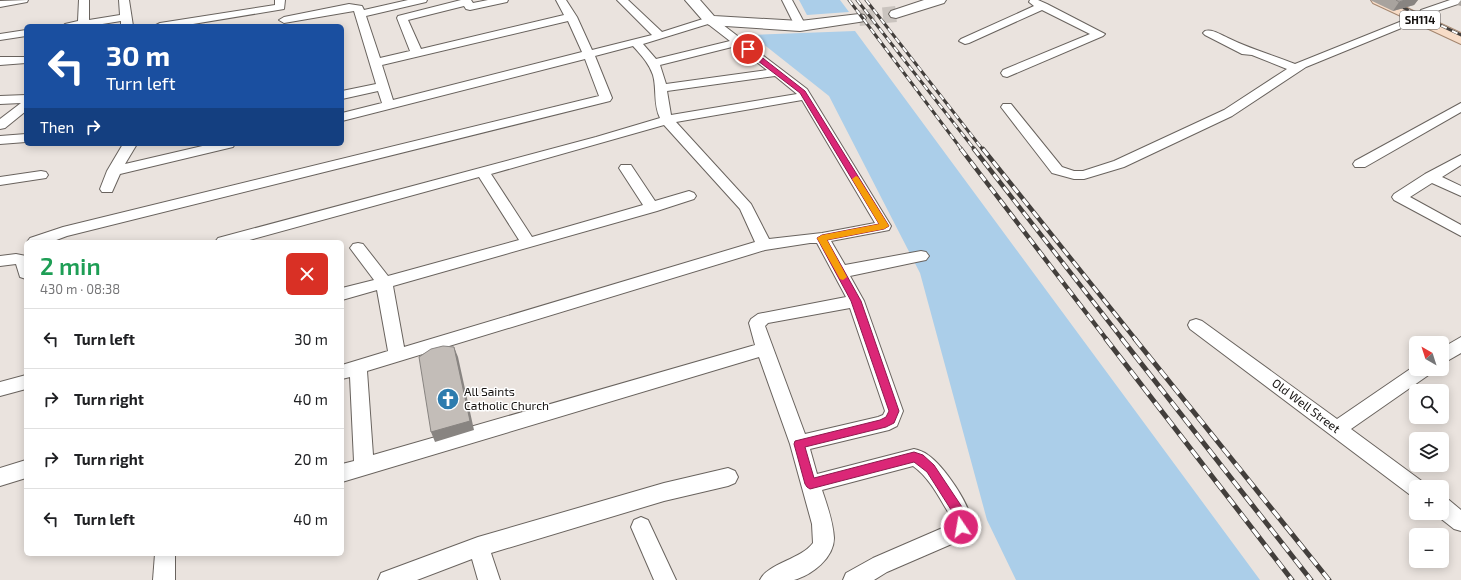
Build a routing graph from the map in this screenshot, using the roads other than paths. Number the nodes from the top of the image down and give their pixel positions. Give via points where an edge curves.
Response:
1 (24, 0) edge
2 (84, 0) edge
3 (124, 0) edge
4 (422, 0) edge
5 (503, 0) edge
6 (561, 0) edge
7 (622, 0) edge
8 (692, 0) edge
9 (787, 0) edge
10 (939, 0) edge
11 (1031, 0) edge
12 (1378, 0) edge
13 (1399, 0) edge
14 (1460, 0) edge
15 (466, 1) edge
16 (348, 3) edge
17 (0, 4) edge
18 (280, 4) edge
19 (1043, 6) junction
20 (360, 14) junction
21 (896, 14) tunnel mouth
22 (1421, 15) junction
23 (572, 17) junction
24 (859, 18) tunnel mouth
25 (710, 20) junction
26 (126, 21) edge
27 (188, 23) edge
28 (284, 23) edge
29 (83, 24) joint
30 (800, 26) junction
31 (1461, 28) edge
32 (24, 33) edge
33 (1210, 33) dead end
34 (660, 36) junction
35 (0, 37) edge
36 (1461, 39) edge
37 (965, 41) dead end
38 (636, 42) junction
39 (738, 42) junction
40 (417, 53) junction
41 (589, 54) junction
42 (24, 60) edge
43 (0, 61) edge
44 (375, 63) junction
45 (654, 63) junction
46 (1297, 69) junction
47 (777, 72) junction
48 (1007, 73) dead end
49 (382, 86) junction
50 (661, 88) junction
51 (344, 95) edge
52 (805, 96) junction
53 (24, 99) edge
54 (0, 100) edge
55 (389, 106) junction
56 (24, 107) edge
57 (1007, 107) dead end
58 (1461, 107) edge
59 (344, 117) edge
60 (667, 120) junction
61 (0, 125) edge
62 (24, 138) edge
63 (0, 140) edge
64 (129, 146) edge
65 (220, 146) edge
66 (1461, 159) edge
67 (1360, 164) dead end
68 (626, 168) dead end
69 (114, 171) junction
70 (483, 172) junction
71 (41, 175) dead end
72 (1430, 177) junction
73 (0, 181) edge
74 (107, 189) dead end
75 (1461, 190) edge
76 (689, 196) dead end
77 (652, 208) junction
78 (1461, 231) edge
79 (822, 238) junction
80 (41, 240) edge
81 (230, 240) edge
82 (528, 243) junction
83 (764, 245) junction
84 (358, 248) dead end
85 (21, 254) edge
86 (921, 256) dead end
87 (0, 261) edge
88 (24, 266) edge
89 (840, 272) junction
90 (384, 282) junction
91 (344, 293) edge
92 (856, 301) junction
93 (1196, 325) dead end
94 (1461, 344) edge
95 (766, 349) junction
96 (1449, 352) edge
97 (397, 354) junction
98 (350, 370) edge
99 (1414, 376) edge
100 (24, 383) edge
101 (0, 389) edge
102 (1337, 429) junction
103 (799, 444) junction
104 (364, 468) junction
105 (24, 470) edge
106 (344, 473) edge
107 (0, 477) edge
108 (728, 477) dead end
109 (1409, 483) edge
110 (810, 484) junction
111 (1449, 512) edge
112 (1460, 519) edge
113 (641, 527) dead end
114 (478, 547) junction
115 (165, 556) edge
116 (783, 577) edge
117 (164, 580) edge
118 (389, 580) edge
119 (489, 580) edge
120 (665, 580) edge
121 (854, 580) edge

1 - 17 street
2 - 29 street
3 - 26 street
4 - 20 street
5 - 15 street via 470,7
6 - 23 street
7 - 34 street
8 - 25 street
9 - 30 street
10 - 21 street
11 - 19 street
12 - 22 main road, SH114
13 - 22 main road, SH114
14 - 22 street
15 - 40 street via 402,18
16 - 20 street via 358,8
16 - 28 street
18 - 27 street
18 - 28 street
19 - 37 street
19 - 48 street via 1099,34
20 - 44 street
22 - 31 main road, SH114
22 - 36 main road, SH114
22 - 46 street
23 - 40 street
23 - 41 street
24 - 30 street
25 - 30 street
25 - 34 street
25 - 39 street
26 - 29 street
32 - 35 street
33 - 46 street via 1246,52 1254,52
34 - 38 street
38 - 41 street
38 - 45 street
39 - 45 street
39 - 47 street
40 - 44 street
41 - 55 street
41 - 80 street via 606,98 63,232
42 - 43 street
44 - 49 street
45 - 50 street
46 - 57 street via 1228,113 1119,164 1084,175 1058,170
47 - 50 street
47 - 52 street
49 - 51 street
49 - 55 street
50 - 60 street via 662,112
52 - 60 street
52 - 79 street via 884,226
53 - 54 street
55 - 59 street
56 - 61 street
58 - 67 street
60 - 70 street
60 - 83 street via 746,207
62 - 63 street
64 - 69 street
65 - 69 street
66 - 72 street
68 - 77 street
69 - 74 street
70 - 81 street
70 - 82 street
71 - 73 street
72 - 75 street
72 - 78 street via 1399,197
76 - 77 street
77 - 82 street
79 - 83 street
79 - 89 street
82 - 90 street
83 - 97 street
84 - 90 street
85 - 87 street
85 - 88 street
86 - 89 street
89 - 92 street
90 - 91 street
90 - 97 street
92 - 95 street via 764,318 757,323 757,328
92 - 103 street via 894,411 890,420 882,424
93 - 102 street, Old Well Street
94 - 96 street
95 - 103 street
95 - 104 street
97 - 98 street
98 - 104 street
99 - 102 street
100 - 101 street
102 - 109 street, Old Well Street
103 - 110 street
104 - 106 street
105 - 107 street
108 - 114 street via 664,492
110 - 116 street via 822,524 821,549
110 - 121 street via 914,457 919,458 931,469 960,514 961,527 954,533 880,564
111 - 112 street
113 - 120 street
114 - 118 street
114 - 119 street
115 - 117 street

